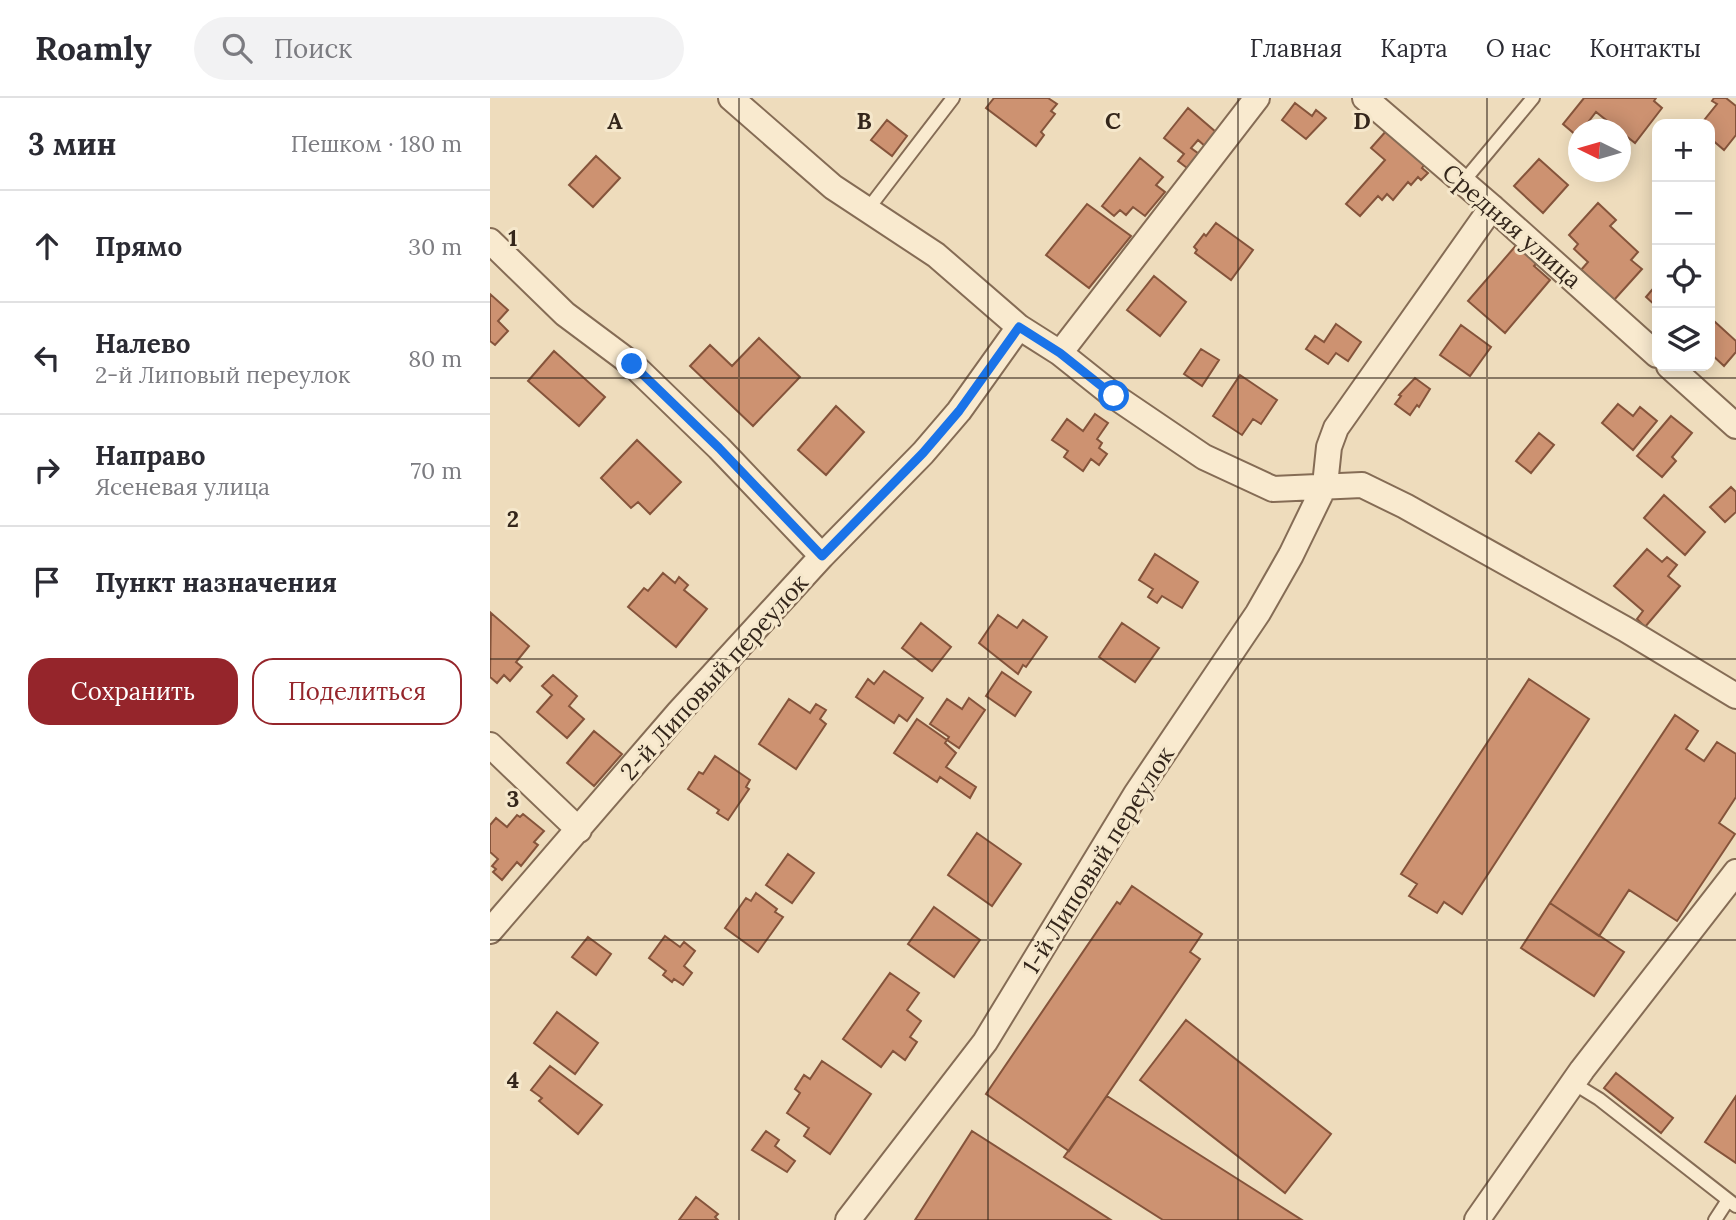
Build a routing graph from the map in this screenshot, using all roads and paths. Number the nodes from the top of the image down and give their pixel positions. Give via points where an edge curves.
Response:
1 (731, 98) edge
2 (953, 98) edge
3 (1257, 98) edge
4 (1365, 98) edge
5 (1533, 98) edge
6 (1463, 183) junction
7 (1492, 207) junction
8 (868, 209) junction
9 (490, 241) edge
10 (1019, 327) junction
11 (1652, 351) edge
12 (1060, 353) junction
13 (1675, 371) edge
14 (1736, 426) edge
15 (1325, 485) junction
16 (822, 556) junction
17 (1736, 696) edge
18 (490, 745) edge
19 (579, 830) junction
20 (1736, 872) edge
21 (490, 931) edge
22 (1573, 1083) junction
23 (1732, 1203) edge
24 (848, 1220) edge
25 (1477, 1220) edge
26 (1715, 1220) edge

1 - 8 street via 833,187
2 - 8 lane
3 - 12 street
4 - 6 street, Средняя улица
5 - 6 lane
6 - 7 street, Средняя улица
7 - 11 street, Средняя улица
7 - 15 street, 1-й Липовый переулок via 1336,428
8 - 10 street via 936,255
9 - 16 street via 565,314 632,364
10 - 12 street
10 - 16 street, 2-й Липовый переулок via 950,422
12 - 15 street via 1204,457 1273,489
13 - 14 street
15 - 17 street via 1362,485 1405,506
15 - 24 street, 1-й Липовый переулок via 1258,613 1136,794 985,1042
16 - 19 street, 2-й Липовый переулок
18 - 19 street
19 - 21 street, 2-й Липовый переулок
20 - 22 street
22 - 23 lane
22 - 25 street
23 - 26 lane

